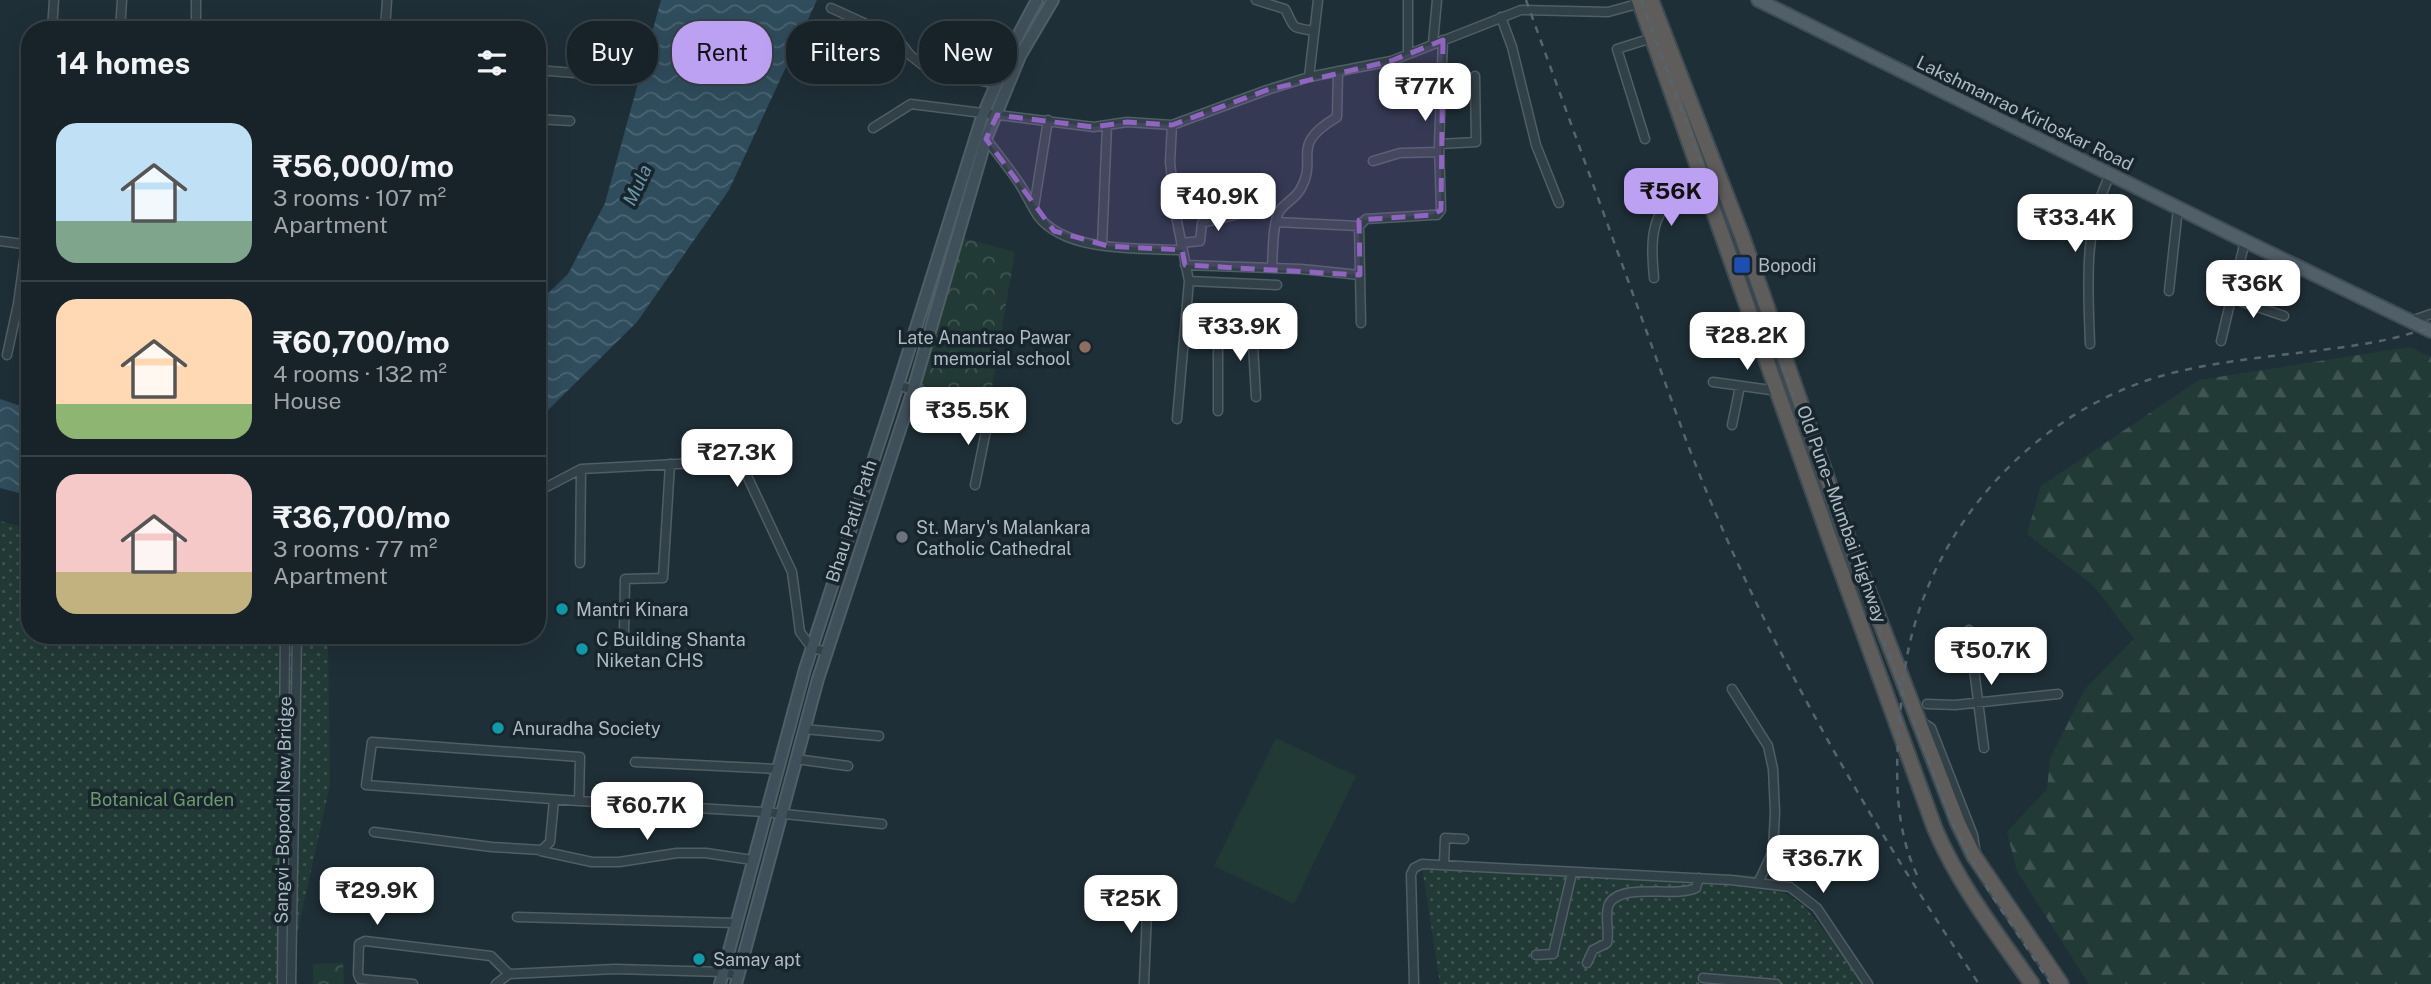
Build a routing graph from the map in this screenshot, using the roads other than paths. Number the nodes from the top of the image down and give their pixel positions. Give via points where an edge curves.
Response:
1 (54, 0) edge
2 (122, 0) edge
3 (196, 0) edge
4 (387, 0) edge
5 (1037, 0) edge
6 (1053, 0) edge
7 (1256, 0) edge
8 (1318, 0) edge
9 (1408, 0) edge
10 (1437, 0) edge
11 (1758, 0) edge
12 (1645, 1) edge
13 (831, 8) dead end
14 (1501, 18) junction
15 (53, 21) edge
16 (121, 21) edge
17 (196, 21) edge
18 (386, 21) edge
19 (1314, 31) junction
20 (1017, 38) edge
21 (1652, 38) junction
22 (1443, 40) junction
23 (1433, 43) junction
24 (1408, 54) junction
25 (919, 62) edge
26 (546, 71) edge
27 (1338, 71) junction
28 (567, 72) edge
29 (1475, 76) dead end
30 (1309, 77) junction
31 (997, 84) edge
32 (984, 113) junction
33 (997, 115) junction
34 (546, 120) edge
35 (1048, 120) junction
36 (570, 121) dead end
37 (1107, 125) junction
38 (1172, 125) junction
39 (873, 128) dead end
40 (986, 139) junction
41 (1646, 139) dead end
42 (1439, 148) junction
43 (1373, 161) dead end
44 (2110, 174) junction
45 (1708, 192) junction
46 (1559, 203) dead end
47 (1266, 207) dead end
48 (1034, 208) junction
49 (2178, 208) junction
50 (1276, 222) junction
51 (1359, 226) junction
52 (0, 241) edge
53 (2245, 241) junction
54 (21, 244) edge
55 (1102, 245) junction
56 (1182, 247) junction
57 (1185, 265) junction
58 (1272, 268) junction
59 (1360, 275) junction
60 (1654, 278) dead end
61 (1188, 281) junction
62 (1277, 285) dead end
63 (21, 286) edge
64 (2169, 291) dead end
65 (2231, 298) junction
66 (2431, 314) edge
67 (2284, 316) dead end
68 (2411, 321) junction
69 (1360, 323) dead end
70 (1218, 328) junction
71 (1185, 330) junction
72 (2429, 330) edge
73 (2221, 341) dead end
74 (2090, 344) dead end
75 (7, 355) dead end
76 (1713, 382) dead end
77 (898, 385) junction
78 (1740, 386) junction
79 (913, 390) junction
80 (1778, 391) junction
81 (1256, 397) dead end
82 (1218, 411) dead end
83 (1177, 419) dead end
84 (1732, 425) dead end
85 (670, 464) junction
86 (581, 469) junction
87 (975, 485) dead end
88 (546, 487) edge
89 (580, 563) dead end
90 (1969, 629) dead end
91 (624, 634) dead end
92 (285, 644) edge
93 (297, 644) edge
94 (812, 648) junction
95 (827, 652) junction
96 (1903, 680) junction
97 (1884, 687) junction
98 (1732, 689) dead end
99 (2058, 694) dead end
100 (1979, 702) junction
101 (1927, 704) dead end
102 (804, 729) junction
103 (879, 736) dead end
104 (1984, 748) dead end
105 (796, 760) junction
106 (635, 762) dead end
107 (848, 766) dead end
108 (777, 769) junction
109 (554, 800) junction
110 (579, 802) junction
111 (765, 812) junction
112 (781, 813) junction
113 (882, 824) dead end
114 (374, 832) dead end
115 (1464, 839) dead end
116 (538, 850) junction
117 (752, 860) junction
118 (1444, 865) junction
119 (1572, 873) junction
120 (1699, 878) junction
121 (1758, 883) junction
122 (1148, 888) dead end
123 (517, 917) dead end
124 (735, 923) junction
125 (1536, 955) dead end
126 (1587, 963) dead end
127 (723, 972) junction
128 (509, 974) junction
129 (1703, 978) dead end
130 (737, 980) edge
131 (282, 984) edge
132 (291, 984) edge
133 (413, 984) edge
134 (496, 984) edge
135 (720, 984) edge
136 (1144, 984) edge
137 (1414, 984) edge
138 (1776, 984) edge
139 (1868, 984) edge
140 (2032, 984) edge
141 (2061, 984) edge

1 - 15 street
2 - 16 street
3 - 17 street
4 - 18 street
5 - 20 main road, Bhau Patil Path
6 - 33 main road, Bhau Patil Path via 1020,56
7 - 19 street via 1285,9 1296,28
8 - 19 street
9 - 24 street
10 - 23 street
11 - 44 main road, Lakshmanrao Kirloskar Road
12 - 14 street via 1608,12 1521,10
12 - 21 highway, Old Pune–Mumbai Highway
12 - 96 highway, Old Pune–Mumbai Highway via 1742,236 1844,528
13 - 25 street via 897,38
14 - 22 street
14 - 46 street via 1536,145
19 - 30 street
21 - 41 street via 1617,49
21 - 45 highway, Old Pune–Mumbai Highway
22 - 23 street
22 - 42 street
23 - 24 street
24 - 27 street
26 - 28 street
27 - 30 street
27 - 50 street via 1337,117 1307,143 1301,189 1279,212
29 - 42 street via 1476,142
30 - 38 street
31 - 32 main road, Bhau Patil Path
32 - 33 street
32 - 39 street via 911,104
32 - 77 main road, Bhau Patil Path
33 - 35 street
33 - 40 main road, Bhau Patil Path
34 - 36 street
35 - 37 street
35 - 48 street
37 - 38 street
37 - 55 street
38 - 56 street via 1170,162
40 - 48 street
40 - 79 main road, Bhau Patil Path
42 - 43 street
42 - 51 street via 1440,212 1375,217
44 - 49 main road, Lakshmanrao Kirloskar Road
44 - 74 street via 2090,233
45 - 60 street via 1664,209 1652,240
45 - 80 highway, Old Pune–Mumbai Highway
47 - 56 street via 1202,223 1200,241
48 - 55 street via 1054,231
49 - 53 main road, Lakshmanrao Kirloskar Road
49 - 64 street
50 - 51 street
50 - 58 street
51 - 59 street
52 - 54 street
53 - 65 street
53 - 68 main road, Lakshmanrao Kirloskar Road
55 - 56 street
56 - 57 street
57 - 58 street
57 - 61 street
58 - 59 street
59 - 69 street
61 - 62 street
61 - 71 street
63 - 75 street
65 - 67 street
65 - 73 street
66 - 68 street
68 - 72 main road, Lakshmanrao Kirloskar Road
70 - 71 street
70 - 81 street via 1252,327
70 - 82 street
71 - 83 street
76 - 78 street
77 - 79 street
77 - 94 main road, Bhau Patil Path
78 - 80 street
78 - 84 street
79 - 87 street via 989,416
79 - 95 main road, Bhau Patil Path
80 - 97 highway, Old Pune–Mumbai Highway
85 - 86 street
85 - 91 street via 663,578 625,579
85 - 94 street via 734,461 742,465 792,572 800,632
86 - 88 street
86 - 89 street
90 - 100 street
92 - 131 street, Sangvi - Bopodi New Bridge
93 - 132 street, Sangvi - Bopodi New Bridge
94 - 95 street
94 - 108 main road, Bhau Patil Path
95 - 102 main road, Bhau Patil Path
96 - 97 highway
96 - 141 highway, Old Pune–Mumbai Highway via 1974,856
97 - 140 highway, Old Pune–Mumbai Highway via 1945,852
98 - 121 street via 1768,746 1773,769 1773,852
99 - 100 street
100 - 101 street
100 - 104 street
102 - 103 street
102 - 105 main road, Bhau Patil Path
105 - 107 street
105 - 112 main road, Bhau Patil Path
106 - 108 street
108 - 111 main road, Bhau Patil Path
109 - 110 street
109 - 110 street via 366,785 372,742 580,757
109 - 116 street via 550,842
110 - 111 street
111 - 112 street
111 - 117 main road, Bhau Patil Path
112 - 113 street
112 - 130 main road, Bhau Patil Path
114 - 116 street
115 - 118 street via 1445,838
116 - 117 street via 592,862 677,853
117 - 124 main road, Bhau Patil Path
118 - 119 street
118 - 137 street via 1417,865 1411,874
119 - 120 street
119 - 125 street via 1553,954
120 - 121 street
120 - 126 street via 1696,888 1686,892 1642,891 1617,896 1608,907 1607,943 1593,950
121 - 139 street via 1790,887 1817,908
122 - 136 street
123 - 124 street
124 - 127 main road, Bhau Patil Path
127 - 128 street via 615,969
127 - 130 street
127 - 135 main road, Bhau Patil Path
128 - 133 street via 491,956 365,941 359,944 360,979
128 - 134 street
129 - 138 street

